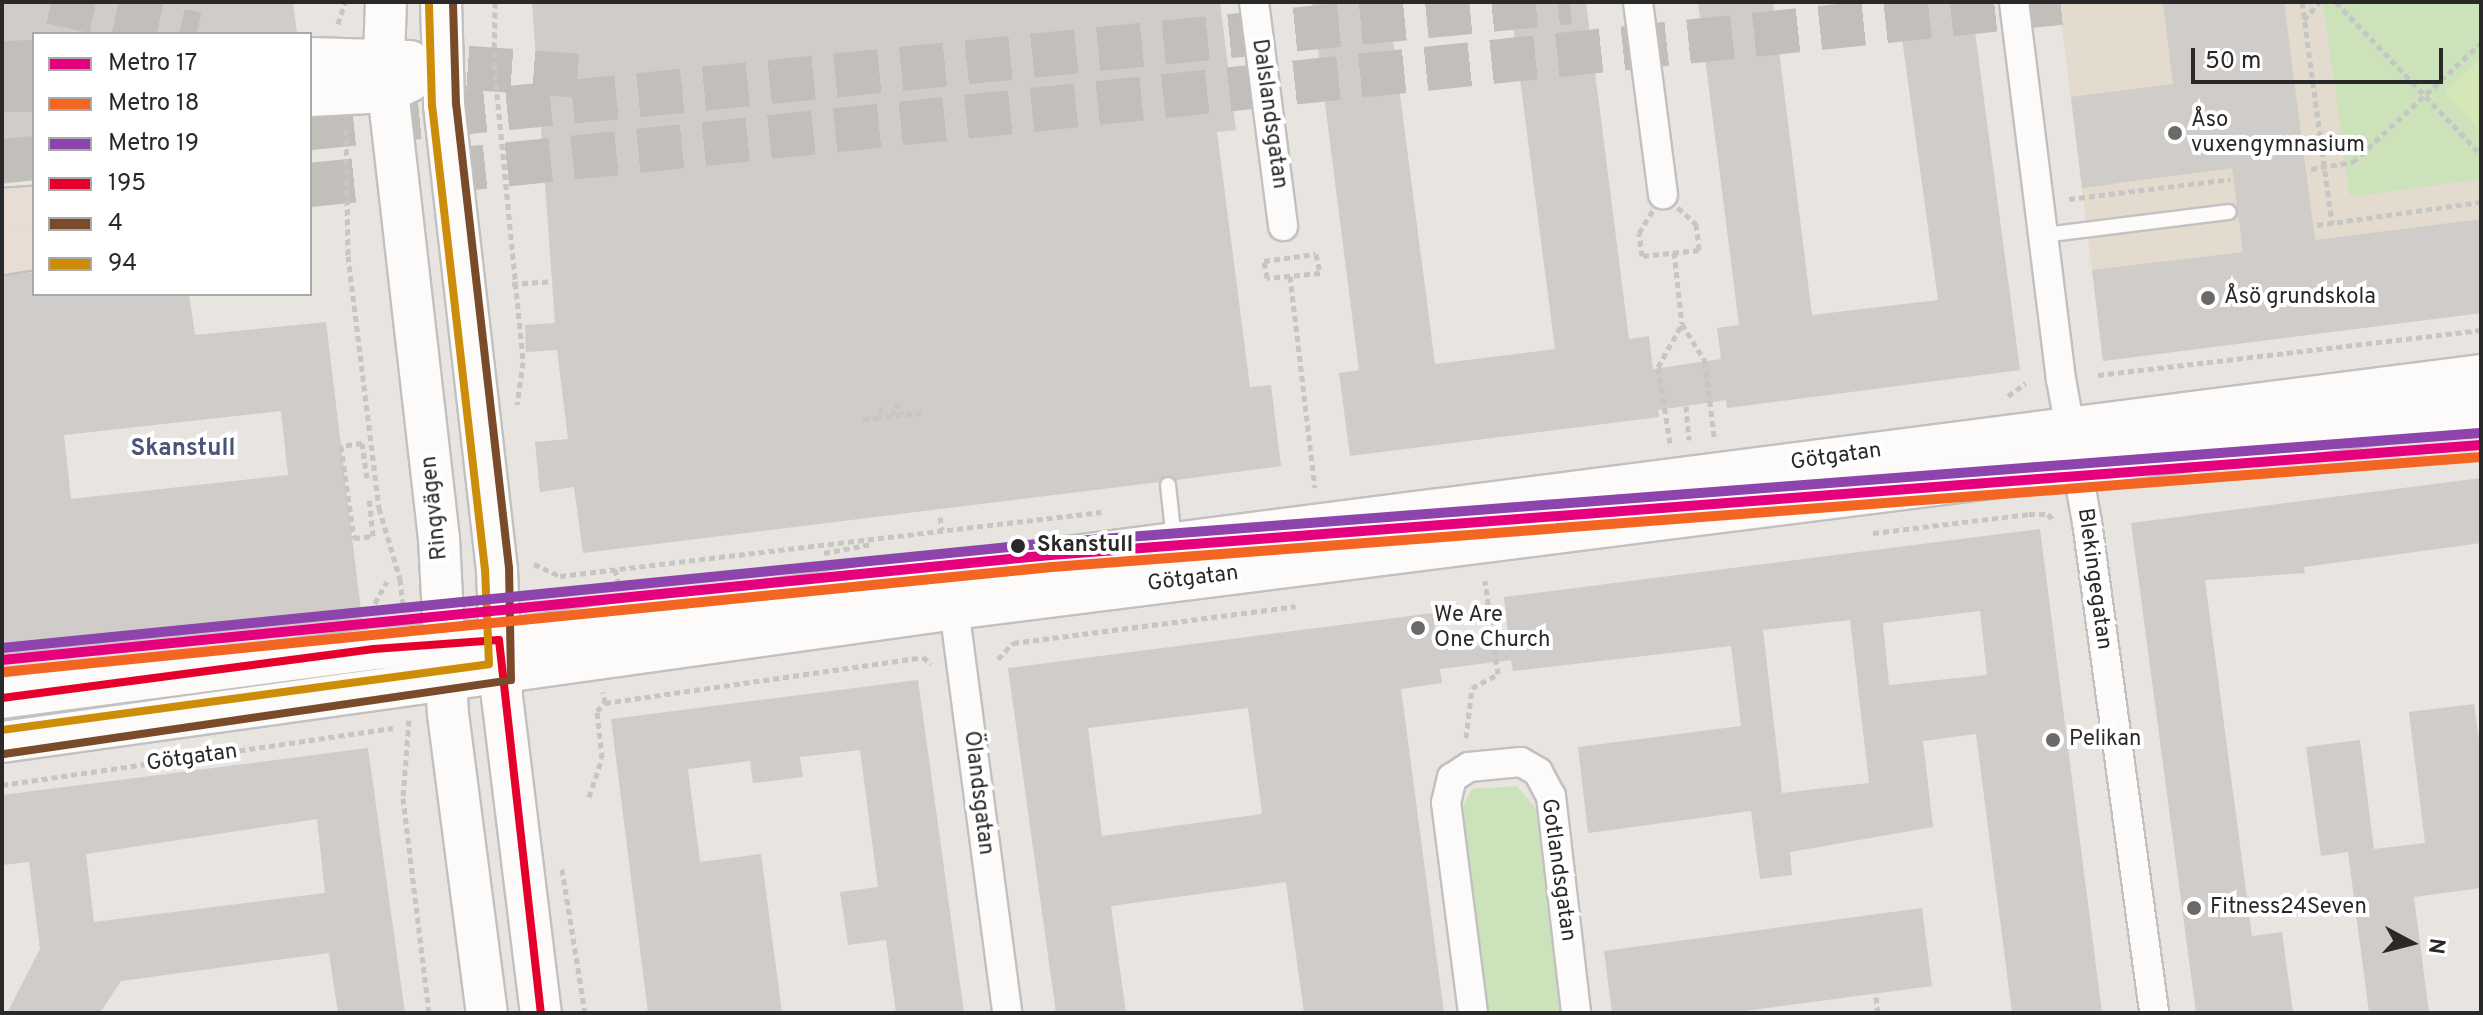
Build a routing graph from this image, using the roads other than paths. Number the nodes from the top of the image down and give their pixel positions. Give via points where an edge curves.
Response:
1 (386, 2) edge
2 (441, 2) edge
3 (1254, 2) edge
4 (1638, 2) edge
5 (2014, 2) edge
6 (440, 67) junction
7 (386, 74) junction
8 (327, 76) edge
9 (1663, 194) dead end
10 (32, 209) edge
11 (2, 211) edge
12 (2229, 212) dead end
13 (1283, 226) dead end
14 (2044, 235) junction
15 (32, 247) edge
16 (2, 252) edge
17 (2481, 375) edge
18 (2481, 409) edge
19 (2070, 425) junction
20 (2077, 465) junction
21 (1168, 485) dead end
22 (1174, 544) junction
23 (952, 591) junction
24 (500, 657) junction
25 (433, 671) junction
26 (2, 698) edge
27 (2, 742) edge
28 (549, 1010) edge
29 (487, 1013) edge
30 (1007, 1013) edge
31 (1473, 1013) edge
32 (1576, 1013) edge
33 (2154, 1013) edge

1 - 7 street, Ringvägen
2 - 6 street
3 - 13 street, Dalslandsgatan
4 - 9 street
5 - 14 street, Blekingegatan
6 - 7 street
6 - 24 street
7 - 8 street
7 - 25 street, Ringvägen via 439,538
10 - 11 highway
12 - 14 lane
14 - 19 street, Blekingegatan
15 - 16 highway
17 - 19 street, Götgatan
18 - 20 street, Götgatan
19 - 20 street, Blekingegatan
19 - 22 street, Götgatan
20 - 23 street, Götgatan
20 - 33 street, Blekingegatan
21 - 22 lane
22 - 23 street, Götgatan
23 - 24 street, Götgatan
23 - 30 street, Ölandsgatan
24 - 25 street, Götgatan
24 - 28 street
25 - 26 street, Götgatan via 405,647
25 - 27 street, Götgatan
25 - 29 street, Ringvägen
31 - 32 street, Gotlandsgatan via 1446,803 1452,778 1469,767 1521,762 1538,772 1551,796

